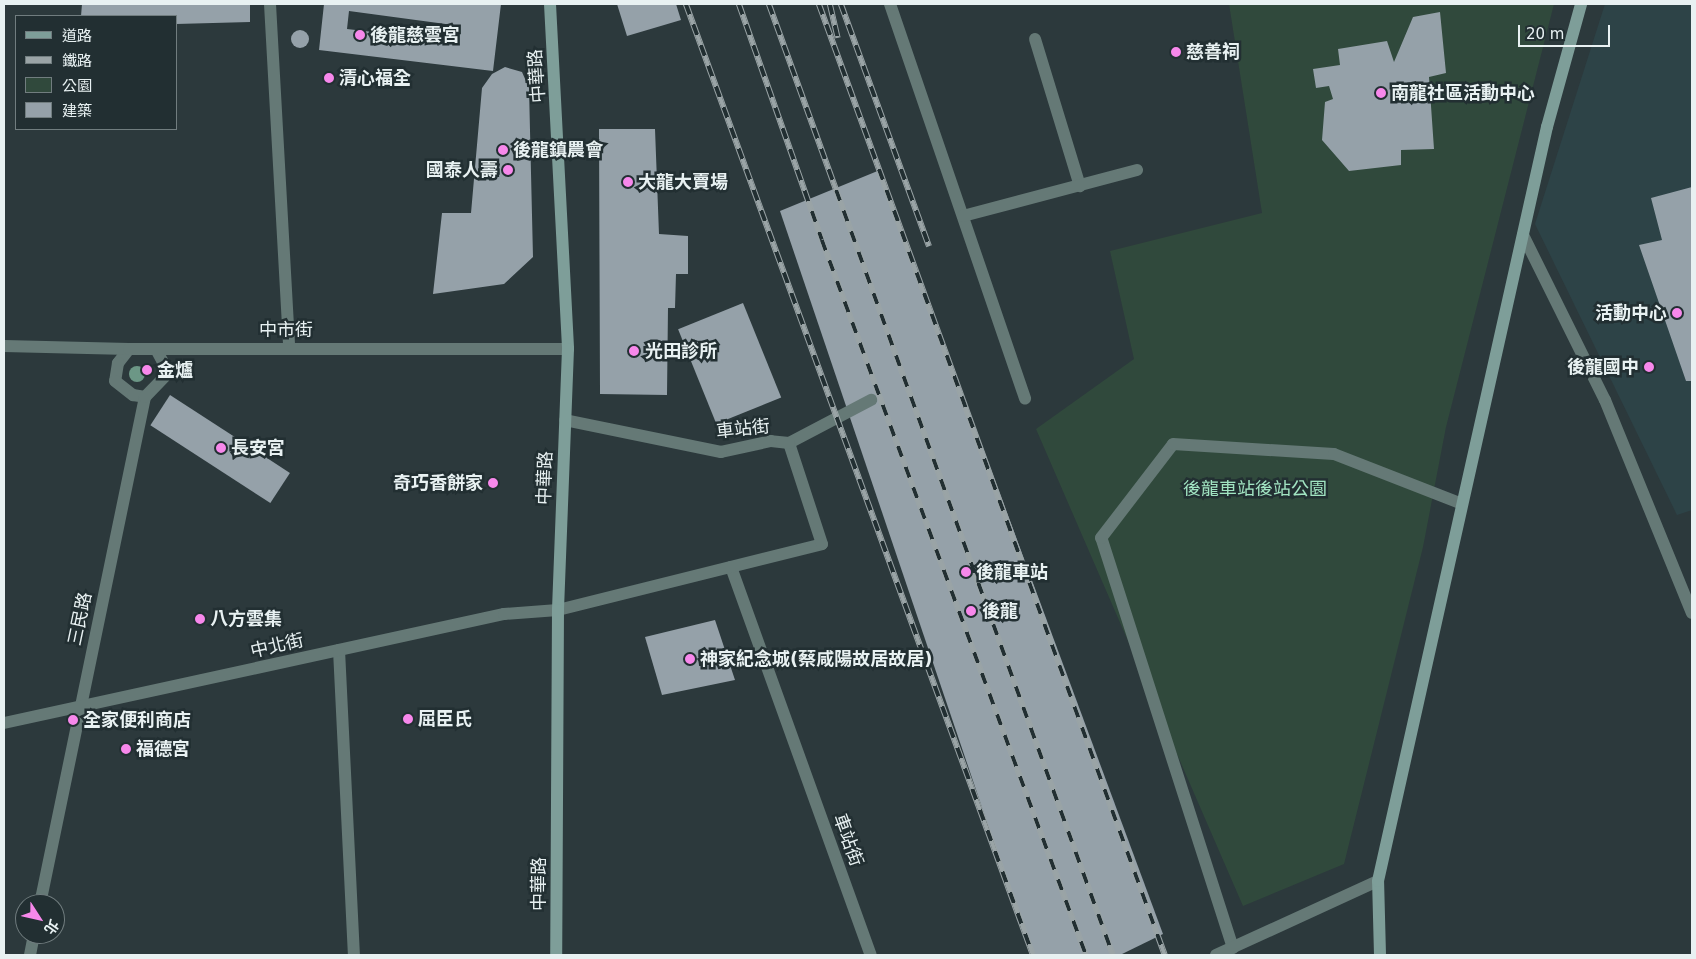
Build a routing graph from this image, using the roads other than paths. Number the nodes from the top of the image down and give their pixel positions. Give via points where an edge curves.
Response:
1 (270, 4) edge
2 (550, 4) edge
3 (890, 4) edge
4 (1581, 4) edge
5 (1034, 39) dead end
6 (1137, 170) dead end
7 (1080, 186) junction
8 (963, 216) junction
9 (1523, 235) junction
10 (4, 346) edge
11 (289, 347) junction
12 (129, 349) junction
13 (156, 349) junction
14 (568, 349) junction
15 (146, 396) junction
16 (1025, 399) dead end
17 (870, 400) dead end
18 (565, 420) junction
19 (789, 443) junction
20 (1462, 504) junction
21 (731, 567) junction
22 (558, 610) junction
23 (1692, 613) edge
24 (339, 650) junction
25 (79, 708) junction
26 (4, 723) edge
27 (1378, 881) junction
28 (42, 894) edge
29 (1233, 948) junction
30 (354, 955) edge
31 (556, 955) edge
32 (872, 955) edge
33 (1216, 955) edge
34 (1380, 955) edge

1 - 11 street
2 - 14 street, 中華路
3 - 8 street
4 - 9 street via 1547,127
5 - 7 street
6 - 7 street
7 - 8 street
8 - 16 street
9 - 20 street
9 - 23 street via 1604,400
10 - 12 street, 中市街
11 - 13 street, 中市街
11 - 14 street, 中市街
12 - 13 street, 中市街
12 - 15 street via 118,363 115,381 133,395
13 - 15 street via 165,366 164,377
14 - 18 street, 中華路
15 - 25 street, 三民路
17 - 19 street
18 - 19 street, 車站街 via 721,452 770,441
18 - 22 street, 中華路
19 - 21 street, 車站街 via 822,544
20 - 27 street
20 - 29 street via 1334,454 1173,444 1102,538
21 - 22 street, 車站街
21 - 32 street, 車站街
22 - 24 street, 中北街 via 504,614
22 - 31 street, 中華路
24 - 25 street, 中北街
24 - 30 street
25 - 26 street, 中北街
25 - 28 street, 三民路
27 - 29 street
27 - 34 street
29 - 33 street

